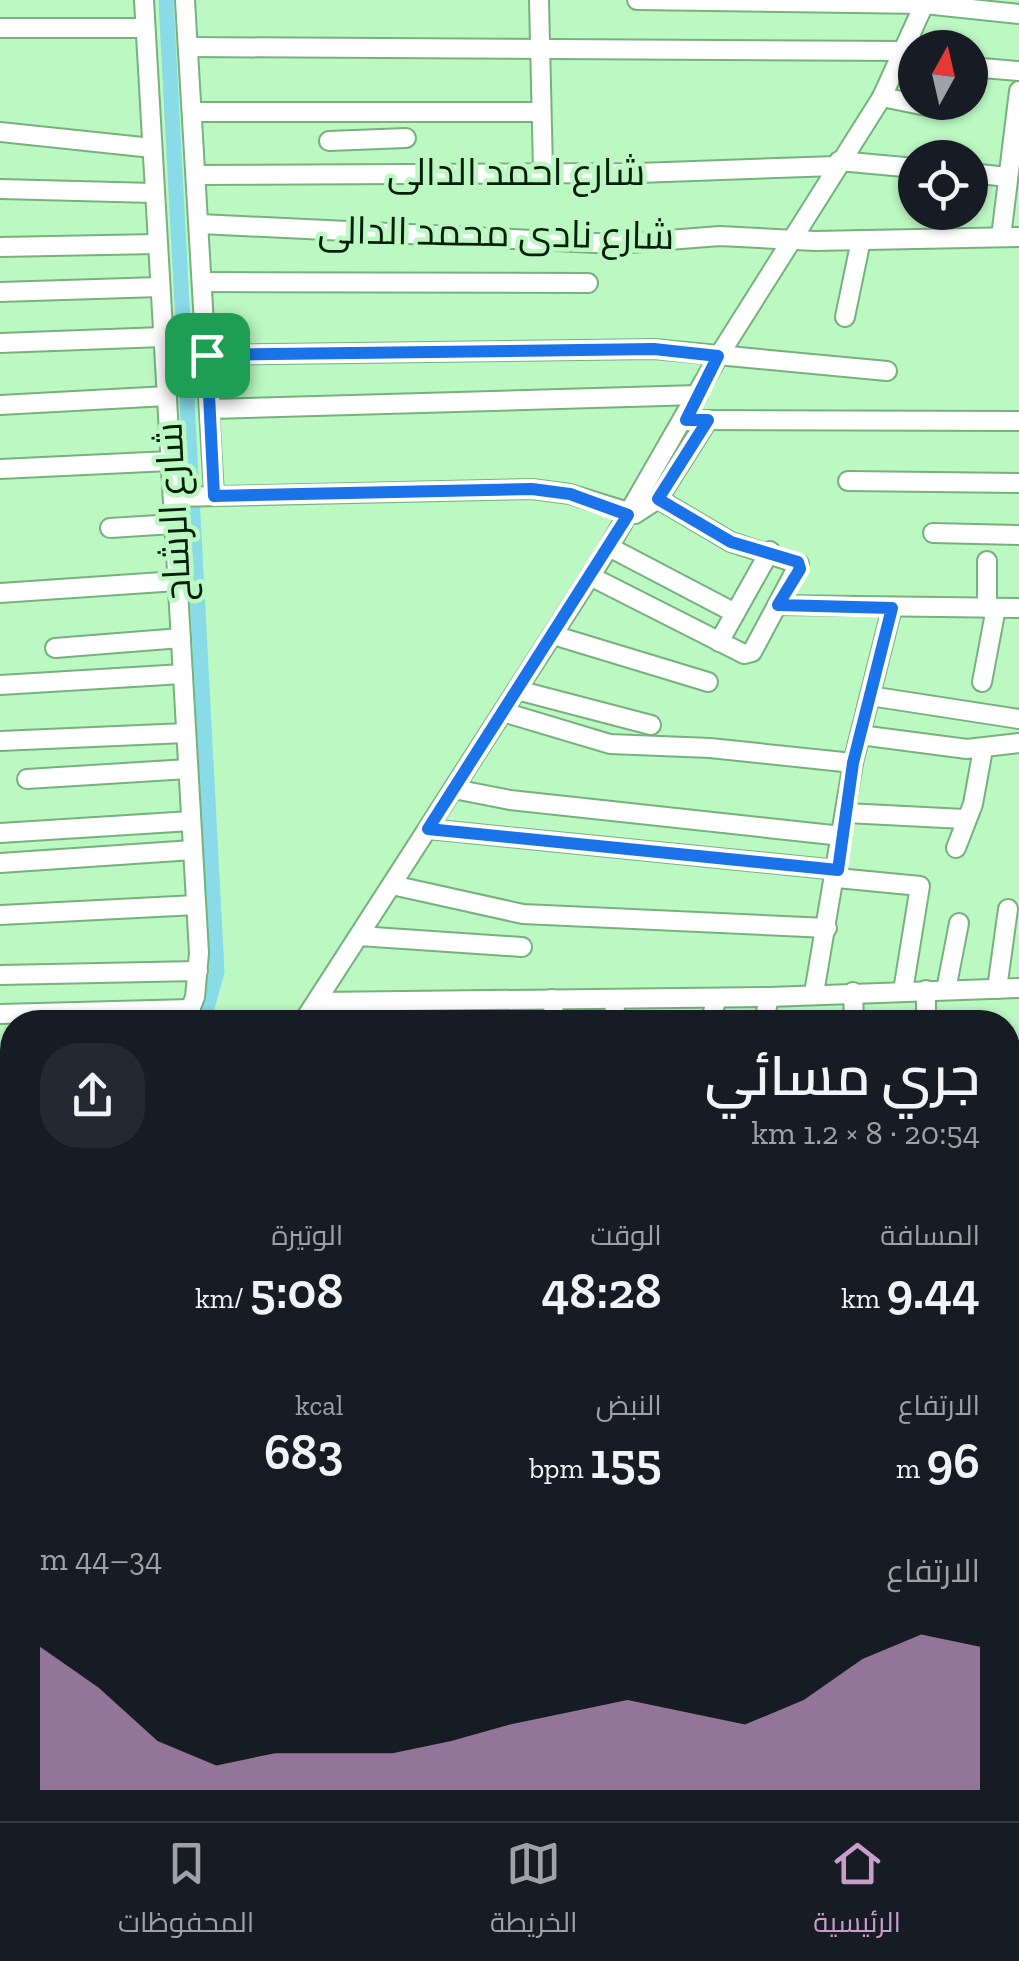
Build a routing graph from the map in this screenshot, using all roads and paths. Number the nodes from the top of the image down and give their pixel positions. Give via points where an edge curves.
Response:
1 (144, 0) edge
2 (185, 0) edge
3 (539, 0) edge
4 (637, 0) edge
5 (925, 2) edge
6 (1019, 14) edge
7 (0, 28) edge
8 (145, 28) junction
9 (916, 30) edge
10 (188, 47) junction
11 (540, 49) junction
12 (898, 58) edge
13 (988, 67) edge
14 (1019, 70) edge
15 (898, 73) edge
16 (1019, 91) edge
17 (882, 98) junction
18 (898, 101) edge
19 (192, 112) junction
20 (330, 112) junction
21 (541, 112) junction
22 (1017, 123) edge
23 (0, 132) edge
24 (406, 138) dead end
25 (329, 141) junction
26 (152, 148) junction
27 (837, 164) junction
28 (898, 167) edge
29 (543, 170) junction
30 (328, 173) junction
31 (196, 175) junction
32 (988, 175) edge
33 (1008, 177) junction
34 (0, 189) edge
35 (154, 193) junction
36 (200, 224) junction
37 (792, 237) junction
38 (1010, 237) edge
39 (861, 240) junction
40 (157, 244) junction
41 (0, 248) edge
42 (203, 282) junction
43 (588, 283) dead end
44 (160, 287) junction
45 (0, 292) edge
46 (844, 317) dead end
47 (163, 337) junction
48 (0, 343) edge
49 (207, 355) junction
50 (718, 356) junction
51 (888, 371) dead end
52 (698, 395) junction
53 (166, 396) junction
54 (0, 405) edge
55 (210, 409) junction
56 (686, 420) junction
57 (708, 420) junction
58 (1019, 421) edge
59 (170, 461) junction
60 (0, 469) edge
61 (848, 481) dead end
62 (1019, 484) edge
63 (214, 496) junction
64 (173, 498) junction
65 (658, 499) junction
66 (628, 515) junction
67 (174, 524) junction
68 (110, 528) dead end
69 (933, 533) dead end
70 (1019, 534) edge
71 (609, 548) junction
72 (770, 551) junction
73 (987, 560) dead end
74 (590, 576) junction
75 (178, 580) junction
76 (0, 592) edge
77 (778, 605) junction
78 (892, 608) junction
79 (992, 608) junction
80 (1019, 608) edge
81 (735, 613) junction
82 (553, 635) junction
83 (181, 638) junction
84 (720, 642) junction
85 (55, 648) dead end
86 (183, 674) junction
87 (708, 682) dead end
88 (982, 682) dead end
89 (0, 686) edge
90 (517, 690) junction
91 (870, 696) junction
92 (503, 712) junction
93 (1019, 719) edge
94 (651, 724) dead end
95 (186, 732) junction
96 (860, 735) junction
97 (0, 740) edge
98 (1019, 743) edge
99 (983, 749) junction
100 (853, 763) junction
101 (188, 769) junction
102 (27, 778) dead end
103 (454, 788) junction
104 (846, 813) junction
105 (964, 819) junction
106 (191, 821) junction
107 (428, 829) junction
108 (0, 833) edge
109 (842, 836) junction
110 (956, 848) dead end
111 (193, 850) junction
112 (0, 863) edge
113 (837, 874) junction
114 (392, 885) junction
115 (196, 906) junction
116 (1008, 909) dead end
117 (0, 915) edge
118 (959, 924) dead end
119 (827, 928) junction
120 (359, 936) junction
121 (522, 947) dead end
122 (198, 971) junction
123 (0, 976) edge
124 (1019, 988) edge
125 (997, 989) junction
126 (926, 990) junction
127 (946, 990) junction
128 (904, 991) junction
129 (853, 992) junction
130 (814, 993) junction
131 (769, 997) junction
132 (613, 998) junction
133 (717, 998) junction
134 (552, 1000) junction
135 (317, 1002) junction
136 (189, 1010) edge
137 (312, 1010) edge
138 (554, 1010) edge
139 (615, 1010) edge
140 (714, 1010) edge
141 (766, 1010) edge
142 (854, 1010) edge
143 (926, 1010) edge

1 - 8 street, شارع الرشاح
2 - 10 street, شارع الرشاح
3 - 11 street
4 - 5 street
5 - 6 street
5 - 9 street
7 - 8 street
8 - 26 street, شارع الرشاح
10 - 11 street
10 - 19 street, شارع الرشاح
11 - 12 street
11 - 21 street
13 - 14 street
15 - 17 street
16 - 22 street
17 - 18 street
17 - 27 street
19 - 20 street
19 - 31 street, شارع الرشاح
20 - 21 street
20 - 25 street
21 - 29 street
22 - 33 street
23 - 26 street
24 - 25 street
25 - 30 street
26 - 35 street, شارع الرشاح
27 - 28 street, شارع احمد الدالى
27 - 29 street, شارع احمد الدالى
27 - 37 street
29 - 30 street, شارع احمد الدالى
30 - 31 street, شارع احمد الدالى
31 - 36 street, شارع الرشاح
32 - 33 street
33 - 38 street
34 - 35 street
35 - 40 street, شارع الرشاح
36 - 37 street, شارع نادى محمد الدالى via 617,244
36 - 42 street, شارع الرشاح
37 - 39 street, شارع نادى محمد الدالى
37 - 50 street
38 - 39 street, شارع نادى محمد الدالى
39 - 46 street
40 - 41 street
40 - 44 street, شارع الرشاح
42 - 43 street
42 - 49 street, شارع الرشاح
44 - 45 street
44 - 47 street, شارع الرشاح
47 - 48 street
47 - 53 street, شارع الرشاح
49 - 50 street via 654,349
49 - 55 street, شارع الرشاح
50 - 51 street
50 - 52 street
52 - 55 street
52 - 56 street
53 - 54 street
53 - 59 street, شارع الرشاح
55 - 63 street, شارع الرشاح
56 - 57 street
56 - 66 street
57 - 58 street
57 - 65 street
59 - 60 street
59 - 64 street, شارع الرشاح
61 - 62 street
63 - 64 street
63 - 66 street via 532,489 570,494
64 - 67 street, شارع الرشاح
65 - 66 street
65 - 72 street via 725,539
66 - 71 street
67 - 68 street
67 - 75 street, شارع الرشاح
69 - 70 street
71 - 74 street
71 - 81 street
72 - 77 street via 800,566
72 - 81 street
73 - 79 street
74 - 82 street
74 - 84 street
75 - 76 street
75 - 83 street, شارع الرشاح
77 - 78 street
77 - 84 street via 750,654
78 - 79 street
78 - 91 street
79 - 80 street
79 - 88 street
81 - 84 street
82 - 87 street
82 - 90 street
83 - 85 street
83 - 86 street, شارع الرشاح
86 - 89 street
86 - 95 street, شارع الرشاح
90 - 92 street
90 - 94 street
91 - 93 street
91 - 96 street
92 - 100 street via 610,744
92 - 103 street
95 - 97 street
95 - 101 street, شارع الرشاح
96 - 99 street
96 - 100 street
98 - 99 street
99 - 105 street
100 - 104 street
101 - 102 street
101 - 106 street, شارع الرشاح
103 - 107 street
103 - 109 street via 510,800
104 - 105 street
104 - 109 street
105 - 110 street
106 - 108 street
106 - 111 street, شارع الرشاح
107 - 113 street
107 - 114 street
109 - 113 street
111 - 112 street
111 - 115 street, شارع الرشاح
113 - 119 street
113 - 128 street via 920,886
114 - 119 street via 523,914
114 - 120 street
115 - 117 street
115 - 122 street, شارع الرشاح
116 - 125 street
118 - 127 street
119 - 130 street
120 - 121 street
120 - 135 street
122 - 123 street
122 - 136 street, شارع الرشاح
124 - 125 street
125 - 127 street
126 - 127 street
126 - 128 street
126 - 143 street
128 - 129 street
129 - 130 street
129 - 142 street
130 - 131 street
131 - 133 street
131 - 141 street
132 - 133 street
132 - 134 street
132 - 139 street
133 - 140 street
134 - 135 street
134 - 138 street
135 - 137 street

